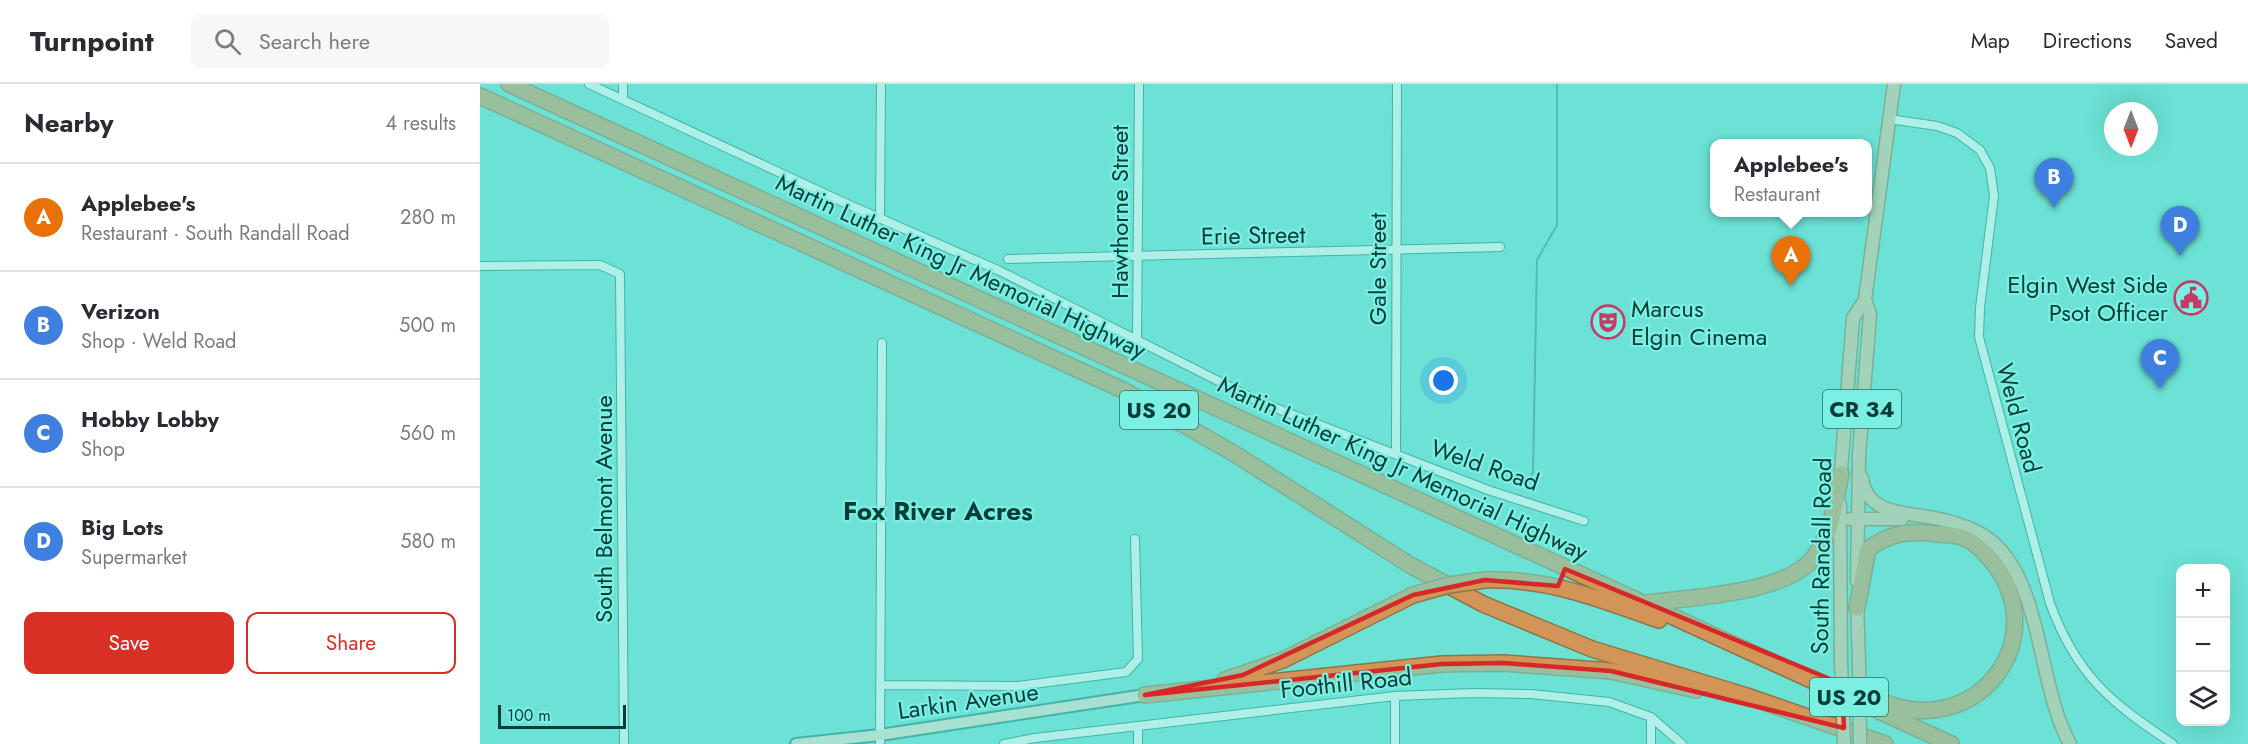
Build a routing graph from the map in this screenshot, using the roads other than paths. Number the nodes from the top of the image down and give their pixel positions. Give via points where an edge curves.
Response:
1 (509, 84) edge
2 (589, 84) edge
3 (623, 84) edge
4 (881, 84) edge
5 (1139, 84) edge
6 (1397, 84) edge
7 (1894, 84) edge
8 (480, 96) edge
9 (623, 99) junction
10 (1889, 119) junction
11 (880, 219) junction
12 (1500, 247) dead end
13 (1396, 251) junction
14 (1138, 256) junction
15 (1008, 259) dead end
16 (480, 266) edge
17 (1865, 300) junction
18 (1137, 341) junction
19 (882, 343) dead end
20 (1396, 454) junction
21 (1859, 455) junction
22 (1841, 474) junction
23 (1936, 518) junction
24 (1839, 519) junction
25 (1857, 519) junction
26 (1584, 521) dead end
27 (1135, 539) dead end
28 (1610, 587) junction
29 (1648, 603) junction
30 (1857, 608) junction
31 (1746, 652) junction
32 (880, 685) junction
33 (1145, 695) junction
34 (1395, 696) junction
35 (1652, 717) junction
36 (1833, 724) junction
37 (1138, 726) junction
38 (880, 740) edge
39 (624, 744) edge
40 (796, 744) edge
41 (1004, 744) edge
42 (1138, 744) edge
43 (1395, 744) edge
44 (1651, 744) edge
45 (1682, 744) edge
46 (1844, 744) edge
47 (1860, 744) edge
48 (1885, 744) edge
49 (1952, 744) edge
50 (2070, 744) edge
51 (2173, 744) edge

1 - 28 highway, Martin Luther King Jr Memorial Highway / US 20
2 - 9 street, Weld Road
3 - 9 street
4 - 11 street
5 - 14 street, Hawthorne Street
6 - 13 street, Gale Street
7 - 10 main road, South Randall Road / CR 34
8 - 36 highway, Martin Luther King Jr Memorial Highway / US 20 via 1125,392 1226,448 1364,536 1483,604 1592,650
9 - 11 street, Weld Road
10 - 17 main road, South Randall Road / CR 34
10 - 51 street, Weld Road via 1957,133 1980,150 1990,168 1994,196 1979,337 2047,594 2064,639 2090,678 2126,712
11 - 18 street, Weld Road via 1000,271
12 - 13 street, Erie Street
13 - 14 street, Erie Street
13 - 20 street, Gale Street
14 - 15 street, Erie Street
14 - 18 street, Hawthorne Street
16 - 39 street, South Belmont Avenue via 600,265 620,274
17 - 21 main road, South Randall Road / CR 34 via 1870,314
17 - 22 main road, South Randall Road / CR 34 via 1853,318
18 - 20 street, Weld Road via 1260,402
19 - 32 street
20 - 26 street, Weld Road via 1488,490
21 - 23 main road via 1863,489 1873,501 1902,514
21 - 25 main road, South Randall Road / CR 34
22 - 24 main road, South Randall Road / CR 34
22 - 29 highway via 1828,531 1813,559 1796,572 1766,586
23 - 25 main road
23 - 50 main road via 1974,530 2011,561 2024,588 2051,694
24 - 25 main road
24 - 46 main road, South Randall Road / CR 34, bridge
25 - 30 main road, South Randall Road / CR 34
27 - 32 street via 1138,659 1126,672 1018,686
28 - 29 highway
28 - 31 highway, Martin Luther King Jr Memorial Highway / US 20
29 - 30 highway via 1893,706 1924,712 1958,706 1981,692 2001,670 2009,650 2014,622 2012,600 2002,575 1987,554 1964,537 1909,531 1885,537 1868,549
30 - 47 main road, South Randall Road / CR 34, bridge
31 - 33 highway, bridge via 1579,591 1534,581 1485,580 1413,595 1253,671 1213,684
31 - 49 highway, Martin Luther King Jr Memorial Highway / US 20
32 - 38 street
33 - 36 highway via 1442,664 1504,663 1611,671
33 - 38 main road, Larkin Avenue
34 - 35 street, Foothill Road via 1474,693 1566,697 1609,702
34 - 37 street, Foothill Road
34 - 43 street
35 - 44 street
35 - 45 street, Foothill Road
36 - 48 highway, Martin Luther King Jr Memorial Highway / US 20
37 - 41 street, Foothill Road
37 - 42 street
38 - 40 main road, Larkin Avenue

